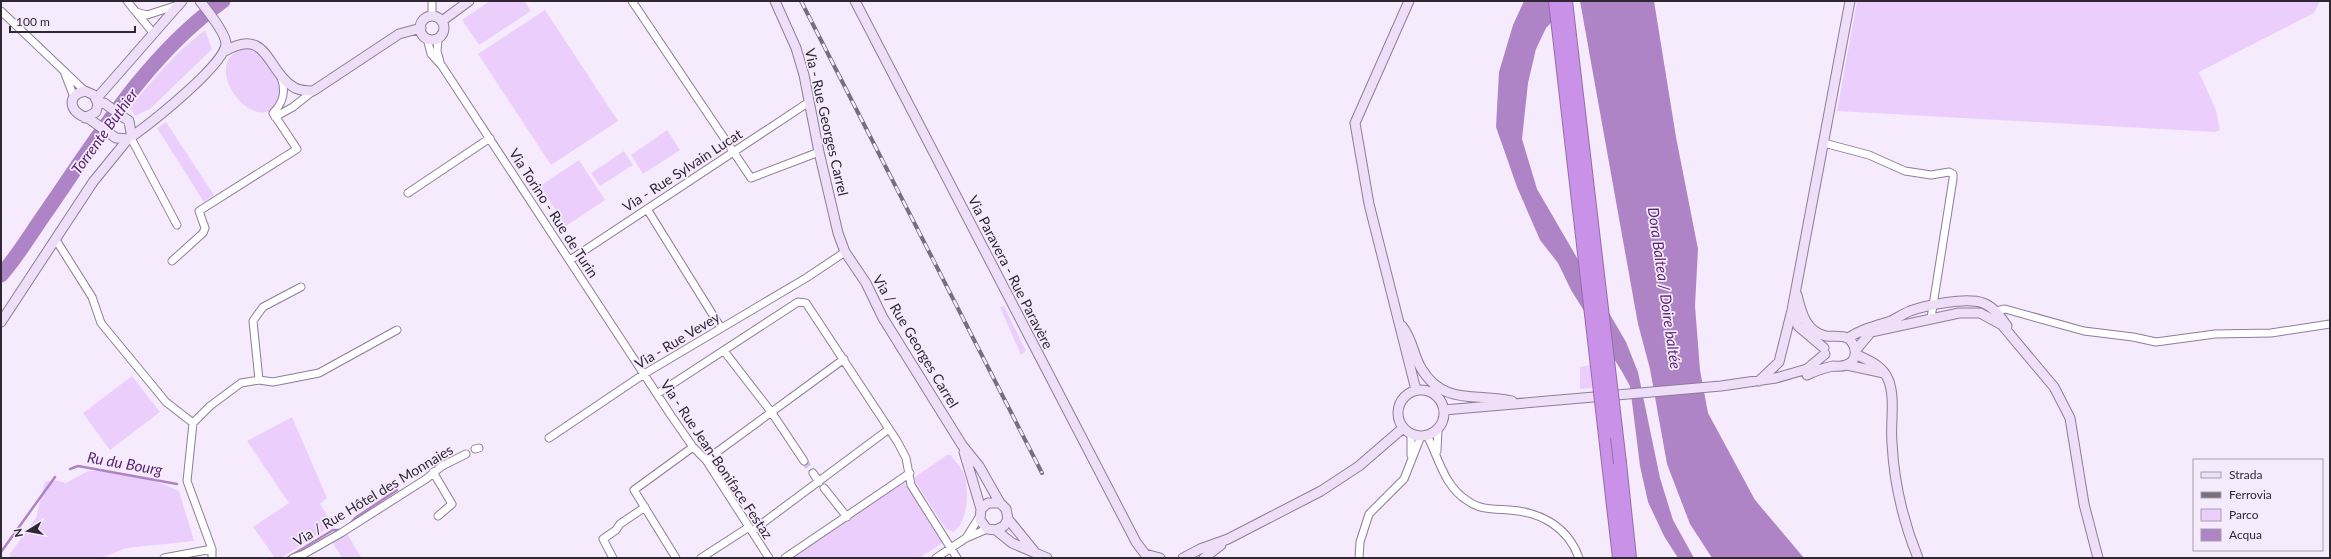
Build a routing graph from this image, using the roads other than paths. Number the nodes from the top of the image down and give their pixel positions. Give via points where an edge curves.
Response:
1 (127, 1) edge
2 (200, 1) edge
3 (432, 1) edge
4 (469, 1) edge
5 (632, 1) edge
6 (855, 1) edge
7 (1409, 1) edge
8 (1555, 1) edge
9 (1566, 1) edge
10 (1850, 1) edge
11 (180, 3) edge
12 (777, 3) edge
13 (1, 11) edge
14 (136, 12) junction
15 (432, 16) junction
16 (442, 21) junction
17 (421, 28) junction
18 (154, 34) junction
19 (427, 38) junction
20 (438, 39) junction
21 (223, 53) junction
22 (442, 66) junction
23 (279, 71) junction
24 (64, 72) junction
25 (85, 91) junction
26 (313, 91) junction
27 (74, 97) junction
28 (100, 102) junction
29 (809, 102) junction
30 (274, 117) junction
31 (88, 119) junction
32 (131, 137) junction
33 (490, 138) junction
34 (1824, 143) junction
35 (734, 152) junction
36 (819, 152) junction
37 (408, 193) dead end
38 (647, 209) junction
39 (177, 225) dead end
40 (56, 240) junction
41 (845, 252) junction
42 (570, 260) junction
43 (172, 261) dead end
44 (301, 287) dead end
45 (1796, 292) junction
46 (1933, 305) junction
47 (1792, 310) junction
48 (1996, 311) junction
49 (1931, 318) junction
50 (1399, 321) junction
51 (1, 322) edge
52 (2330, 324) edge
53 (721, 328) junction
54 (397, 330) dead end
55 (2011, 334) junction
56 (1837, 336) junction
57 (1848, 338) junction
58 (724, 351) junction
59 (1824, 351) junction
60 (1855, 353) junction
61 (844, 359) junction
62 (1847, 365) junction
63 (1836, 366) junction
64 (1884, 373) junction
65 (644, 374) junction
66 (259, 380) junction
67 (1759, 380) junction
68 (1718, 386) junction
69 (1416, 390) junction
70 (657, 394) junction
71 (1521, 403) junction
72 (1444, 410) junction
73 (772, 412) junction
74 (194, 424) junction
75 (1403, 428) junction
76 (889, 429) junction
77 (1438, 429) junction
78 (1411, 434) junction
79 (1424, 436) junction
80 (549, 438) dead end
81 (962, 445) junction
82 (693, 447) junction
83 (466, 454) dead end
84 (1437, 455) junction
85 (803, 459) tunnel mouth
86 (706, 460) junction
87 (1411, 463) junction
88 (433, 472) junction
89 (813, 473) tunnel mouth
90 (910, 473) junction
91 (819, 482) junction
92 (824, 488) dead end
93 (1000, 503) junction
94 (645, 507) junction
95 (981, 513) junction
96 (438, 516) dead end
97 (846, 516) junction
98 (1008, 519) junction
99 (750, 529) junction
100 (992, 530) junction
101 (966, 538) junction
102 (1228, 539) junction
103 (951, 548) junction
104 (212, 549) junction
105 (1035, 553) junction
106 (1147, 556) edge
107 (164, 558) edge
108 (212, 558) edge
109 (293, 558) edge
110 (613, 558) edge
111 (676, 558) edge
112 (701, 558) edge
113 (769, 558) edge
114 (785, 558) edge
115 (936, 558) edge
116 (957, 558) edge
117 (1047, 558) edge
118 (1160, 558) edge
119 (1184, 558) edge
120 (1204, 558) edge
121 (1359, 558) edge
122 (1580, 558) edge
123 (1619, 558) edge
124 (1630, 558) edge
125 (1918, 558) edge
126 (2098, 558) edge

1 - 14 street
2 - 21 street via 222,33 226,44
3 - 15 street
4 - 16 street
5 - 35 street
6 - 106 street, Via Paravera - Rue Paravère via 1136,542
7 - 50 street via 1355,123 1369,204
8 - 123 highway, bridge
9 - 124 highway, bridge
10 - 34 street
11 - 14 street via 147,15
11 - 18 street
12 - 29 street, Via - Rue Georges Carrel via 796,48
13 - 24 street
14 - 18 street
15 - 16 street
15 - 17 street via 424,20
16 - 20 street via 443,33
17 - 19 street
17 - 26 street via 399,34
18 - 28 street
19 - 20 street
19 - 22 street, Via Torino - Rue de Turin via 431,54
20 - 22 street, Via Torino - Rue de Turin via 437,51
21 - 23 street via 239,44 253,44 262,50
21 - 32 street via 196,83
22 - 33 street, Via Torino - Rue de Turin
23 - 26 street via 295,88
23 - 30 street via 284,92 281,104 273,113
24 - 25 street
24 - 27 street
25 - 27 street
25 - 28 street via 92,93
26 - 30 street via 293,107
27 - 31 street via 74,111
28 - 31 street via 96,112
28 - 32 street via 129,121
29 - 35 street, Via - Rue Sylvain Lucat
29 - 36 street, Via - Rue Georges Carrel
30 - 43 street via 296,149 199,211 205,228 203,233
31 - 32 street via 116,138
32 - 39 street
32 - 40 street via 93,182
33 - 37 street
33 - 42 street, Via Torino - Rue de Turin
34 - 45 street
34 - 46 street via 1869,155 1905,171 1931,175 1949,172 1952,174
35 - 36 street via 752,178
35 - 38 street, Via - Rue Sylvain Lucat
36 - 41 street, Via - Rue Georges Carrel
38 - 42 street, Via - Rue Sylvain Lucat
38 - 53 street
40 - 51 street
40 - 74 street via 92,297 101,323 166,402
41 - 53 street, Via - Rue Vevey
41 - 81 street, Via / Rue Georges Carrel
42 - 65 street, Via Torino - Rue de Turin
44 - 66 street via 263,307 253,321
45 - 47 street
45 - 56 street via 1803,317 1810,328 1826,336
46 - 48 street via 1975,301
46 - 49 street
46 - 57 street via 1871,325
47 - 59 street via 1794,319
47 - 67 street via 1779,362 1776,368
48 - 52 street via 2005,309 2084,331 2156,342 2215,334 2286,331
48 - 55 street
49 - 55 street via 1959,313 1980,313 2002,325
49 - 60 street via 1871,332
50 - 69 street
50 - 71 street via 1411,338 1420,367 1429,380 1441,389 1451,395 1498,398
53 - 65 street, Via - Rue Vevey
54 - 66 street via 319,373 273,382
55 - 126 street via 2054,387 2070,418 2084,504
56 - 57 street
56 - 59 street via 1830,339
57 - 60 street via 1855,346
58 - 61 street via 798,302 806,303
58 - 70 street
58 - 73 street
59 - 63 street via 1828,362
59 - 67 street via 1813,365 1799,373
60 - 62 street via 1853,361
60 - 64 street via 1876,364
61 - 73 street
61 - 76 street
62 - 63 street
62 - 64 street
63 - 68 street via 1804,377 1738,387
64 - 125 street via 1888,379 1891,396 1892,441 1899,496 1906,526
65 - 70 street, Via - Rue Jean-Boniface Festaz
65 - 80 street, Via - Rue Vevey
66 - 74 street via 234,387
67 - 68 street
68 - 71 street, bridge
69 - 72 street via 1432,393 1440,400
69 - 75 street via 1403,398 1398,408 1398,418
70 - 82 street, Via - Rue Jean-Boniface Festaz
71 - 72 street
72 - 77 street via 1443,420
73 - 85 street
73 - 86 street
74 - 104 street via 187,481
75 - 78 street
75 - 102 street via 1359,466 1321,491
76 - 90 street via 906,458
76 - 91 street
77 - 79 street
77 - 84 street
78 - 79 street
78 - 87 street
79 - 84 street
79 - 87 street
81 - 93 street via 979,466
81 - 95 street
82 - 86 street, Via - Rue Jean-Boniface Festaz
82 - 94 street via 636,487 634,490
83 - 88 street, Via / Rue Hôtel des Monnaies
84 - 122 street via 1445,479 1453,490 1468,502 1478,507 1528,512 1541,516 1565,533
86 - 99 street, Via - Rue Jean-Boniface Festaz
87 - 121 street via 1401,483 1369,514 1360,542
88 - 96 street via 455,504
88 - 109 street, Via / Rue Hôtel des Monnaies via 341,532
89 - 91 street
90 - 97 street
90 - 103 street via 911,485
91 - 99 street
92 - 97 street
93 - 95 street via 988,503
93 - 98 street via 1006,508
94 - 110 street via 603,539
94 - 111 street
95 - 100 street via 982,524
95 - 101 street
97 - 114 street
98 - 100 street via 1004,526
98 - 105 street
99 - 112 street
99 - 113 street, Via - Rue Jean-Boniface Festaz
100 - 101 street
100 - 105 street via 1012,543
101 - 103 street
102 - 119 street
102 - 120 street
103 - 115 street
103 - 116 street
104 - 107 street
104 - 108 street
105 - 117 street
106 - 118 street, Via Paravera - Rue Paravère

